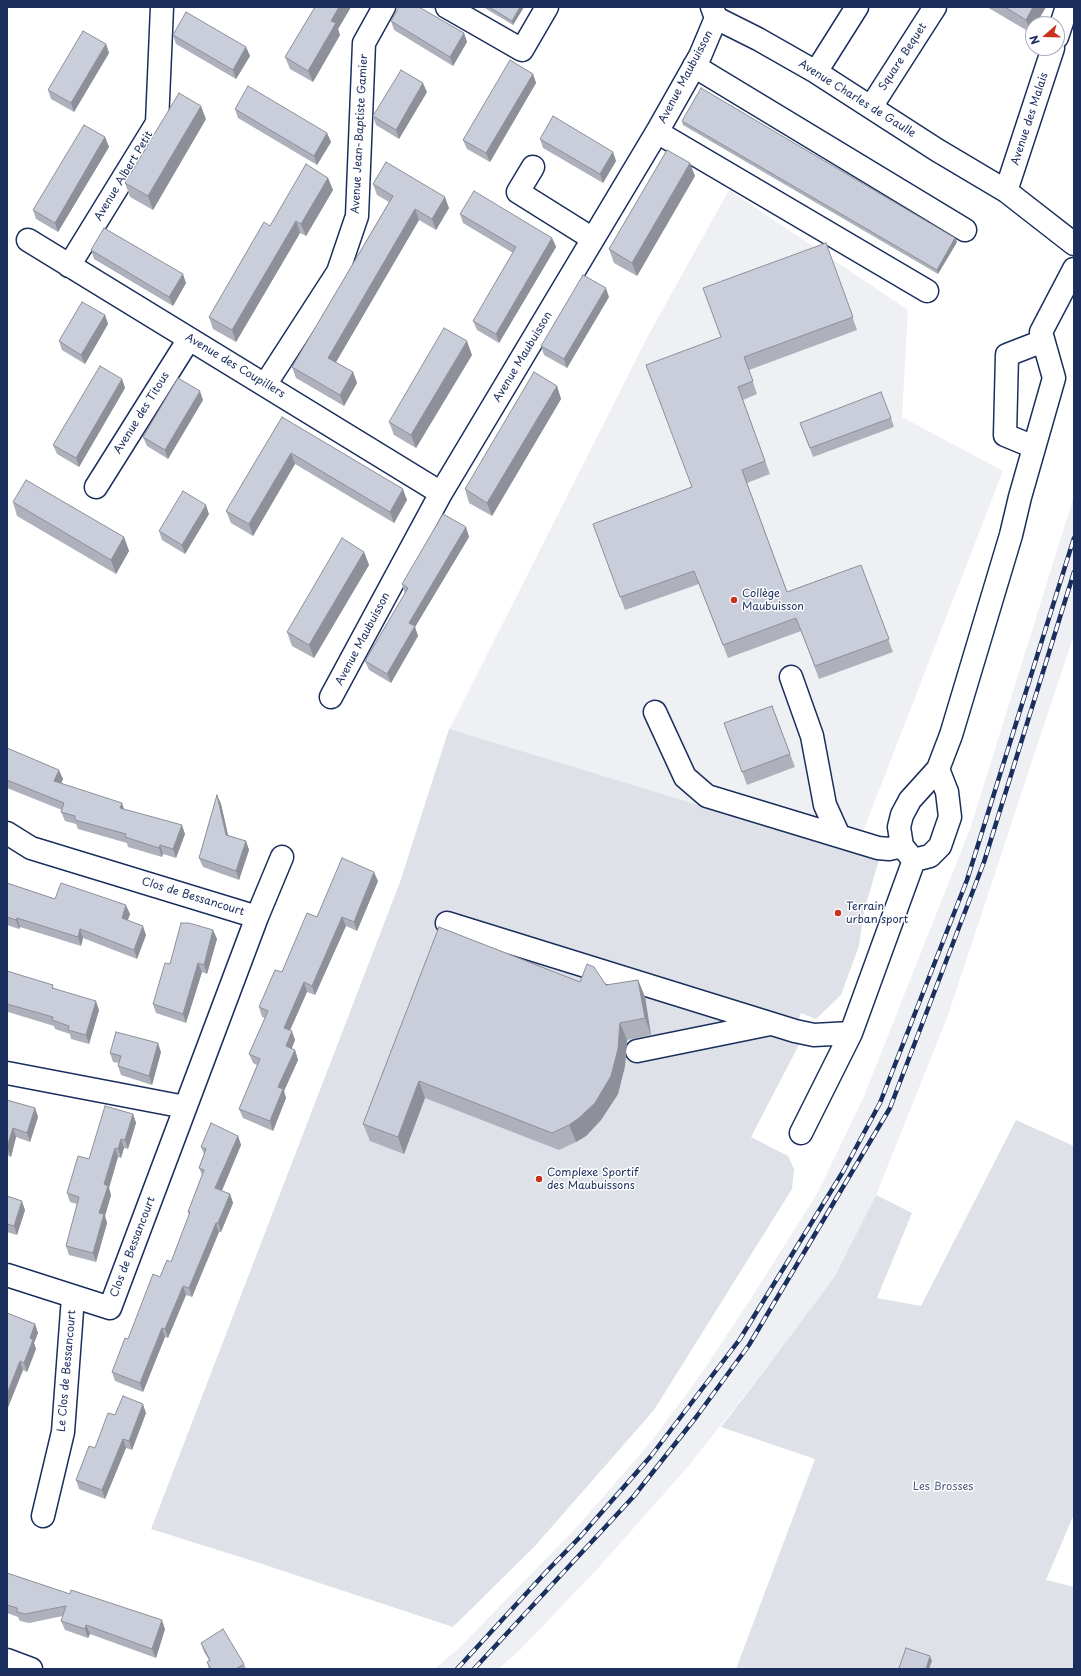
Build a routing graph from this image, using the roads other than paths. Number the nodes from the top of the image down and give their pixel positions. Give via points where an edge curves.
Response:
1 (162, 7) edge
2 (384, 7) edge
3 (447, 7) edge
4 (547, 7) edge
5 (857, 7) edge
6 (935, 7) edge
7 (714, 13) edge
8 (1050, 56) edge
9 (694, 66) junction
10 (816, 72) junction
11 (871, 107) junction
12 (657, 132) junction
13 (533, 166) dead end
14 (1006, 191) junction
15 (965, 230) dead end
16 (593, 239) junction
17 (28, 240) dead end
18 (1074, 244) edge
19 (69, 266) junction
20 (1074, 269) edge
21 (927, 291) dead end
22 (189, 339) junction
23 (1043, 341) junction
24 (266, 385) junction
25 (1034, 447) junction
26 (96, 487) dead end
27 (441, 493) junction
28 (791, 677) dead end
29 (331, 697) dead end
30 (655, 712) dead end
31 (938, 769) junction
32 (7, 833) edge
33 (839, 836) junction
34 (908, 853) junction
35 (282, 857) dead end
36 (257, 917) junction
37 (447, 923) dead end
38 (773, 1024) junction
39 (851, 1033) junction
40 (637, 1052) dead end
41 (7, 1073) edge
42 (186, 1107) junction
43 (801, 1133) dead end
44 (7, 1275) edge
45 (73, 1296) junction
46 (42, 1516) dead end
47 (7, 1660) edge
48 (32, 1669) edge

1 - 19 street, Avenue Albert Petit via 157,123
2 - 24 street, Avenue Jean-Baptiste Gamier via 364,43 357,216 338,272
3 - 4 street via 522,50
5 - 10 street
6 - 11 street, Square Bequet
7 - 9 street, Avenue Maubuisson
7 - 10 street, Avenue Charles de Gaulle
8 - 14 street, Avenue des Malais
9 - 12 street, Avenue Maubuisson
9 - 15 street
10 - 11 street, Avenue Charles de Gaulle
11 - 14 street, Avenue Charles de Gaulle
12 - 16 street, Avenue Maubuisson
12 - 21 street
13 - 16 street via 518,192
14 - 18 street, Avenue Charles de Gaulle
16 - 27 street, Avenue Maubuisson
17 - 19 street, Avenue des Coupillers
19 - 22 street, Avenue des Coupillers
20 - 23 street via 1041,332
22 - 24 street, Avenue des Coupillers
22 - 26 street, Avenue des Titous
23 - 25 street via 1054,378
23 - 25 street via 1007,355 1005,435
24 - 27 street, Avenue des Coupillers
25 - 31 street via 951,735
27 - 29 street, Avenue Maubuisson
28 - 33 street via 812,736 826,805
30 - 33 street via 685,777 707,796
31 - 34 street via 910,800 902,815 899,827
31 - 34 street via 947,792 950,817 940,846 930,856
32 - 36 street, Clos de Bessancourt via 31,848
33 - 34 street via 878,848
34 - 39 street
35 - 36 street
36 - 42 street, Clos de Bessancourt
37 - 38 street
38 - 39 street via 814,1035
38 - 40 street
39 - 43 street
41 - 42 street
42 - 45 street, Clos de Bessancourt via 110,1308
44 - 45 street, Clos de Bessancourt
45 - 46 street, Le Clos de Bessancourt via 63,1432
47 - 48 street

